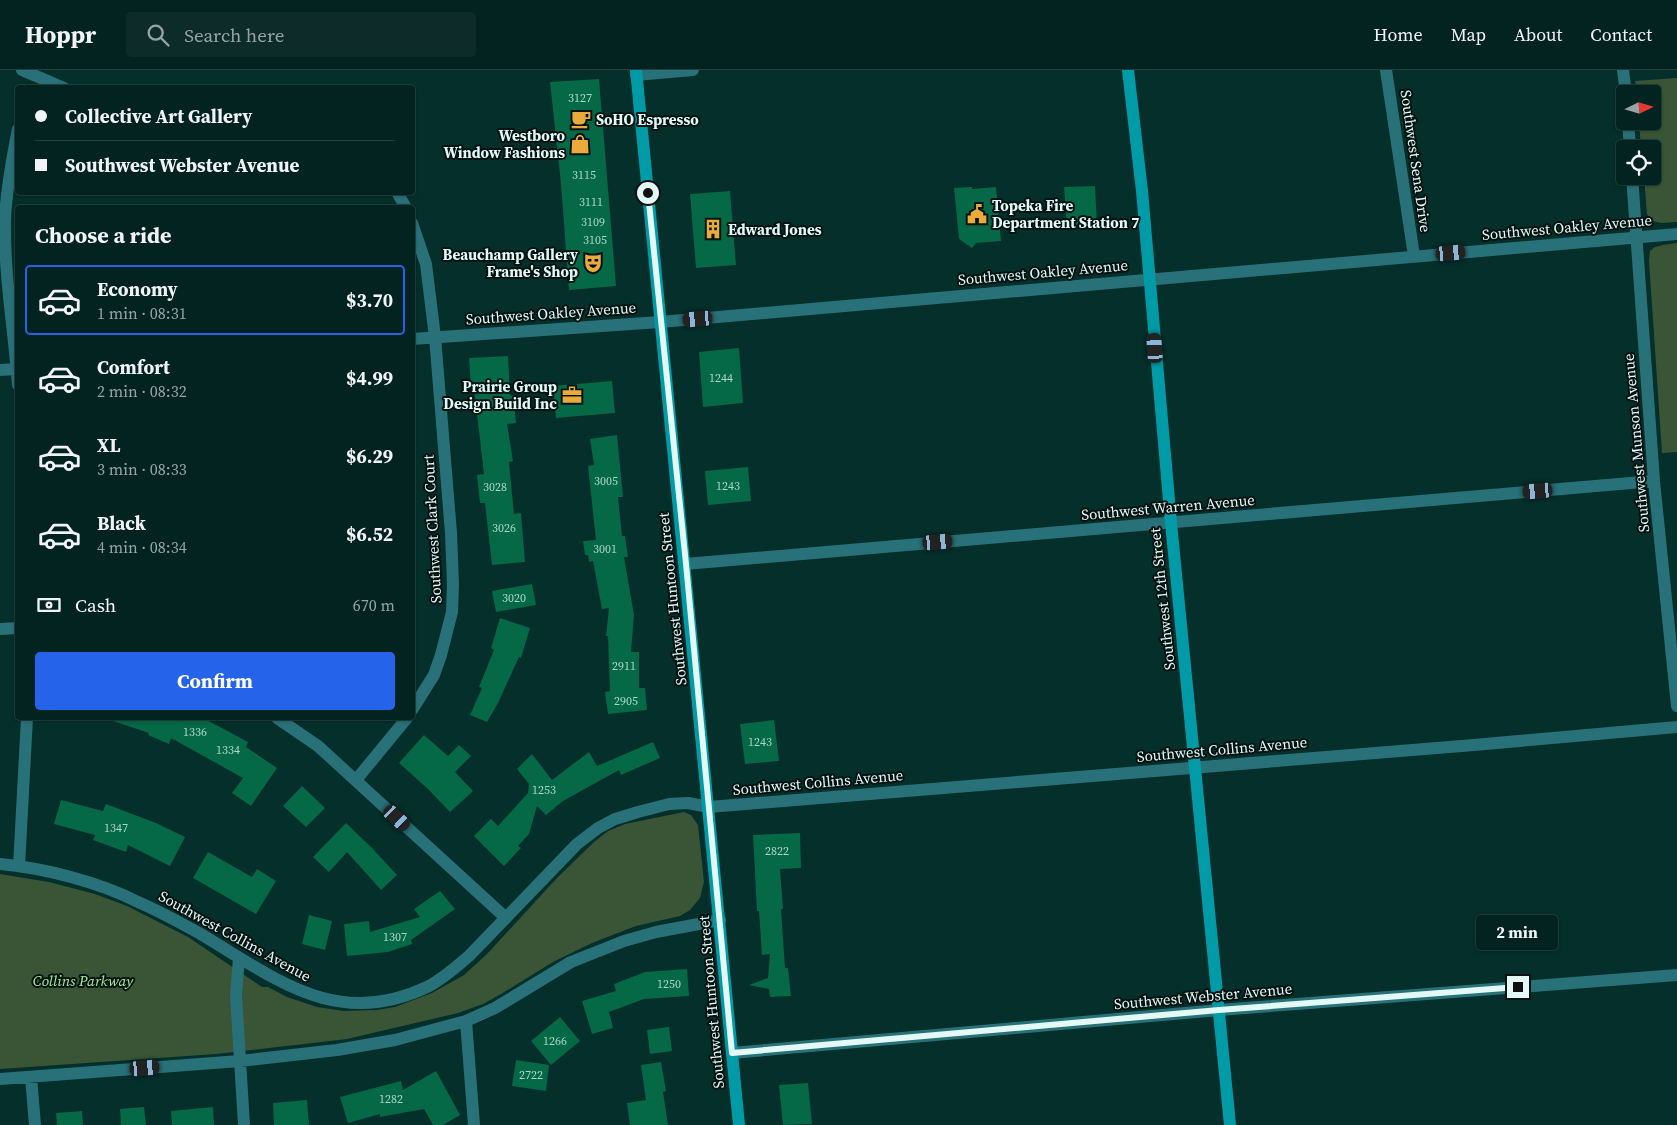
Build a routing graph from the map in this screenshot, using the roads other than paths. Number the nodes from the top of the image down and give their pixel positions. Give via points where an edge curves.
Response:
1 (693, 70) edge
2 (1128, 70) edge
3 (1386, 70) edge
4 (1623, 70) edge
5 (28, 72) edge
6 (636, 72) edge
7 (27, 85) edge
8 (57, 85) edge
9 (1625, 85) edge
10 (15, 145) edge
11 (1633, 185) edge
12 (415, 232) edge
13 (1677, 234) edge
14 (1637, 237) junction
15 (1414, 256) junction
16 (1150, 279) junction
17 (660, 322) junction
18 (435, 337) junction
19 (415, 339) edge
20 (15, 350) edge
21 (15, 369) edge
22 (0, 370) edge
23 (1654, 481) junction
24 (1170, 523) junction
25 (686, 564) junction
26 (15, 628) edge
27 (0, 629) edge
28 (415, 705) edge
29 (1677, 706) edge
30 (27, 720) edge
31 (281, 720) edge
32 (405, 720) edge
33 (1677, 727) edge
34 (1195, 767) junction
35 (356, 780) junction
36 (709, 807) junction
37 (0, 864) edge
38 (18, 866) junction
39 (506, 918) junction
40 (720, 920) junction
41 (239, 958) junction
42 (1677, 975) edge
43 (1219, 1010) junction
44 (466, 1021) junction
45 (732, 1053) junction
46 (240, 1061) junction
47 (31, 1077) junction
48 (0, 1079) edge
49 (35, 1125) edge
50 (244, 1125) edge
51 (474, 1125) edge
52 (739, 1125) edge
53 (1230, 1125) edge

1 - 6 street
2 - 16 main road, Southwest 12th Street
3 - 15 street, Southwest Sena Drive
4 - 9 street
5 - 7 street
5 - 8 street
6 - 17 main road, Southwest Huntoon Street
10 - 20 street via 8,182 5,257
11 - 14 street, Southwest Munson Avenue
12 - 18 street, Southwest Clark Court via 426,264
13 - 14 street, Southwest Oakley Avenue
14 - 15 street, Southwest Oakley Avenue
14 - 23 street, Southwest Munson Avenue
15 - 16 street, Southwest Oakley Avenue
16 - 17 street, Southwest Oakley Avenue
16 - 24 main road, Southwest 12th Street
17 - 18 street, Southwest Oakley Avenue
17 - 25 main road, Southwest Huntoon Street
18 - 19 street, Southwest Oakley Avenue
18 - 28 street, Southwest Clark Court via 451,533 452,612 434,675
21 - 22 street
23 - 24 street, Southwest Warren Avenue
23 - 29 street, Southwest Munson Avenue
24 - 25 street, Southwest Warren Avenue
24 - 34 main road, Southwest 12th Street
25 - 36 main road, Southwest Huntoon Street
26 - 27 street
30 - 38 street
31 - 35 street via 318,746
32 - 35 street
33 - 34 street, Southwest Collins Avenue
34 - 36 street, Southwest Collins Avenue
34 - 43 main road, Southwest 12th Street
35 - 39 street
36 - 39 street, Southwest Collins Avenue via 669,804 615,819 598,828 577,844
36 - 40 main road, Southwest Huntoon Street
37 - 38 street, Southwest Collins Avenue
38 - 41 street, Southwest Collins Avenue via 92,884 130,898 197,932
39 - 41 street, Southwest Collins Avenue via 450,972 430,985 384,1000 356,1003 308,994
40 - 44 street via 656,932 590,954 571,962 496,1008
40 - 45 main road, Southwest Huntoon Street
41 - 46 street via 236,995
42 - 43 street, Southwest Webster Avenue
43 - 45 street, Southwest Webster Avenue
43 - 53 main road, Southwest 12th Street
44 - 46 street via 395,1040
44 - 51 street
45 - 52 main road, Southwest Huntoon Street
46 - 47 street
46 - 50 street
47 - 48 street
47 - 49 street

